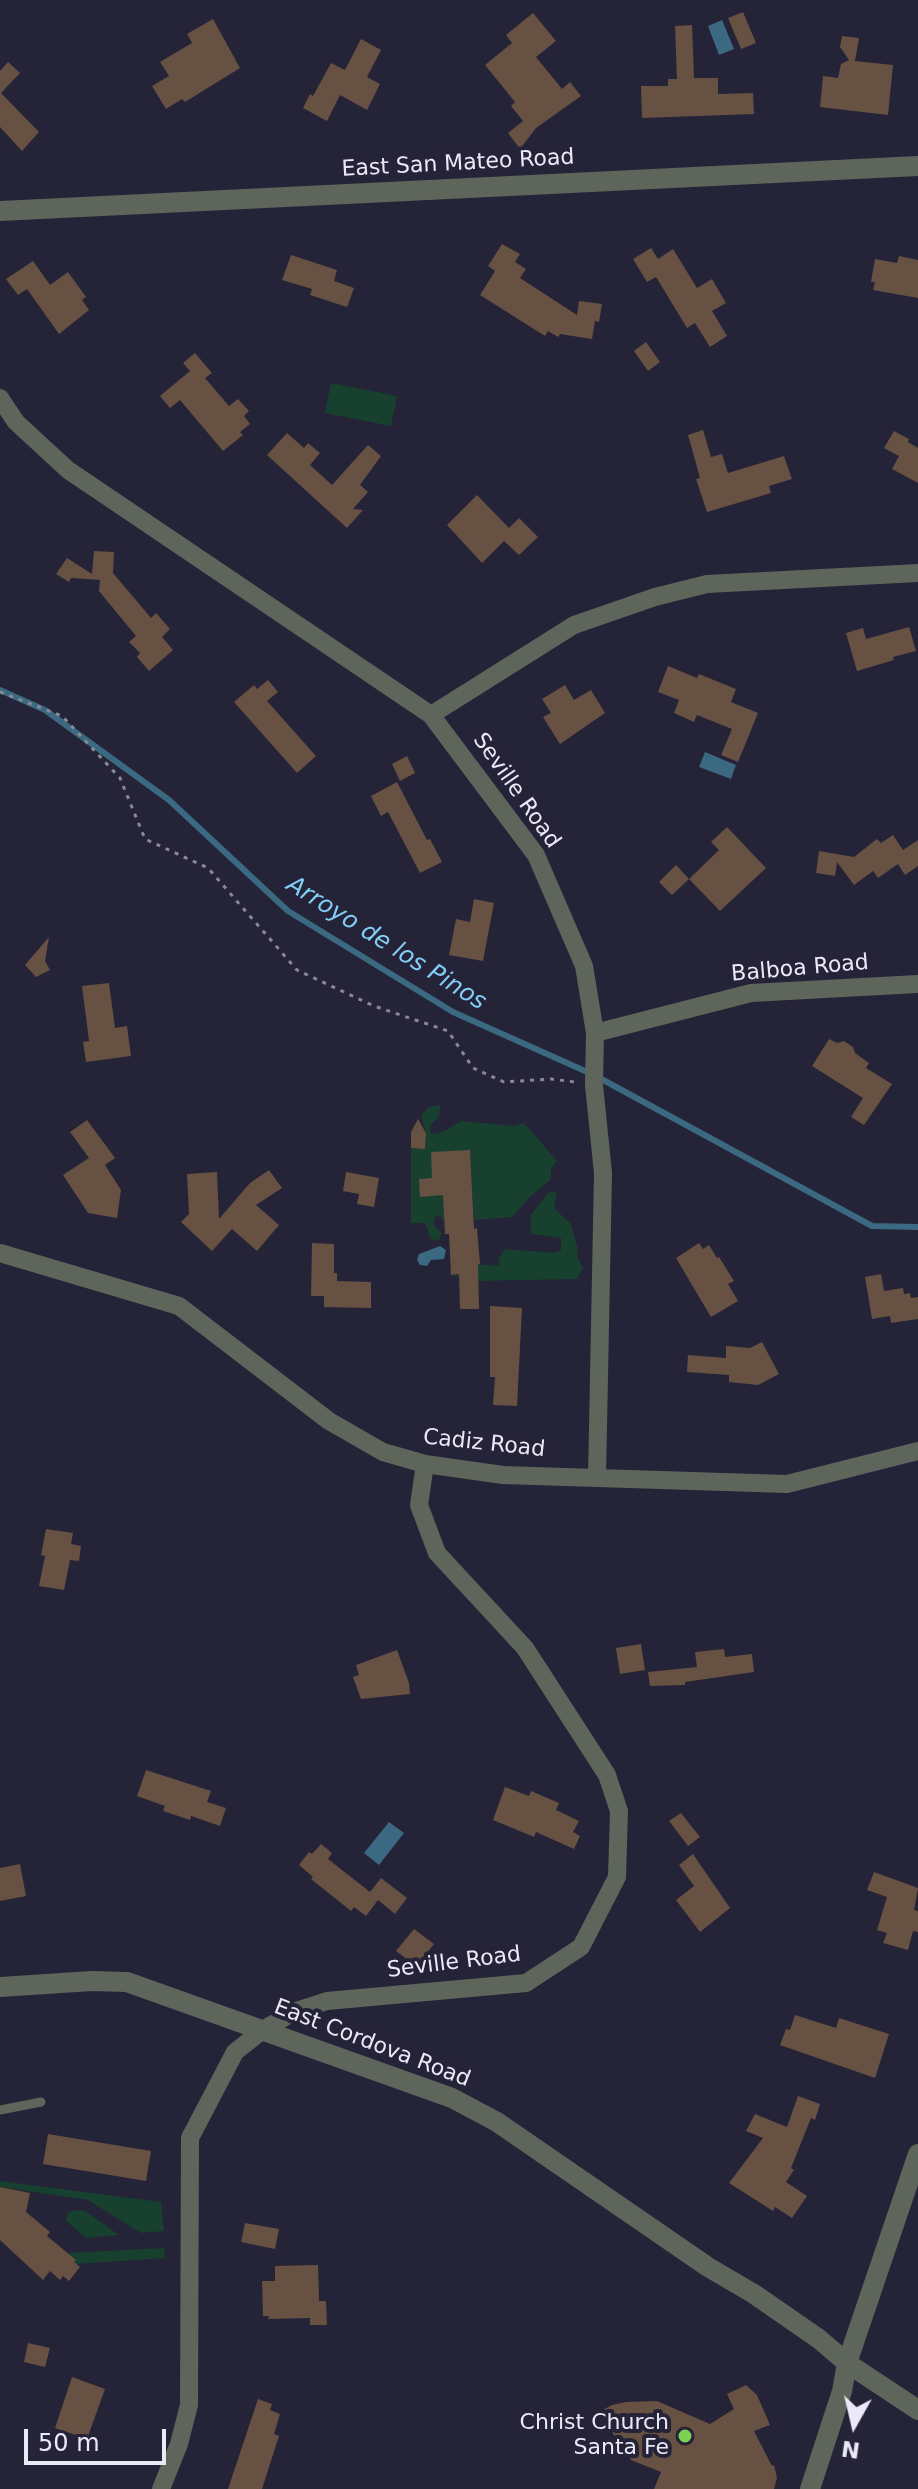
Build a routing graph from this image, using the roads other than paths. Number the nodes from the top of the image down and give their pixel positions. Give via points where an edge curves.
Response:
1 (918, 166) edge
2 (0, 211) edge
3 (0, 398) edge
4 (918, 573) edge
5 (431, 715) junction
6 (918, 984) edge
7 (595, 1033) junction
8 (0, 1253) edge
9 (918, 1451) edge
10 (425, 1464) junction
11 (597, 1478) junction
12 (0, 1987) edge
13 (264, 2029) junction
14 (41, 2102) dead end
15 (0, 2110) edge
16 (918, 2154) edge
17 (847, 2363) junction
18 (918, 2410) edge
19 (161, 2489) edge
20 (810, 2489) edge

1 - 2 street, East San Mateo Road
3 - 5 street, Seville Road via 16,422 68,470
4 - 5 street via 707,584 655,597 574,625
5 - 7 street, Seville Road via 536,855 584,966
6 - 7 street, Balboa Road via 751,993
7 - 11 street, Seville Road via 603,1173
8 - 10 street, Cadiz Road via 179,1306 329,1421 383,1452
9 - 11 street, Cadiz Road via 787,1484
10 - 11 street, Cadiz Road via 503,1475
10 - 13 street, Seville Road via 419,1505 437,1553 525,1648 607,1775 619,1811 617,1877 581,1947 526,1983 327,2001
12 - 13 street, East Cordova Road via 127,1982
13 - 17 street, East Cordova Road via 426,2087 497,2122 754,2294
13 - 19 street, Seville Road via 235,2052 190,2138 189,2405
14 - 15 lane
16 - 17 street
17 - 18 street, East Cordova Road
17 - 20 street

